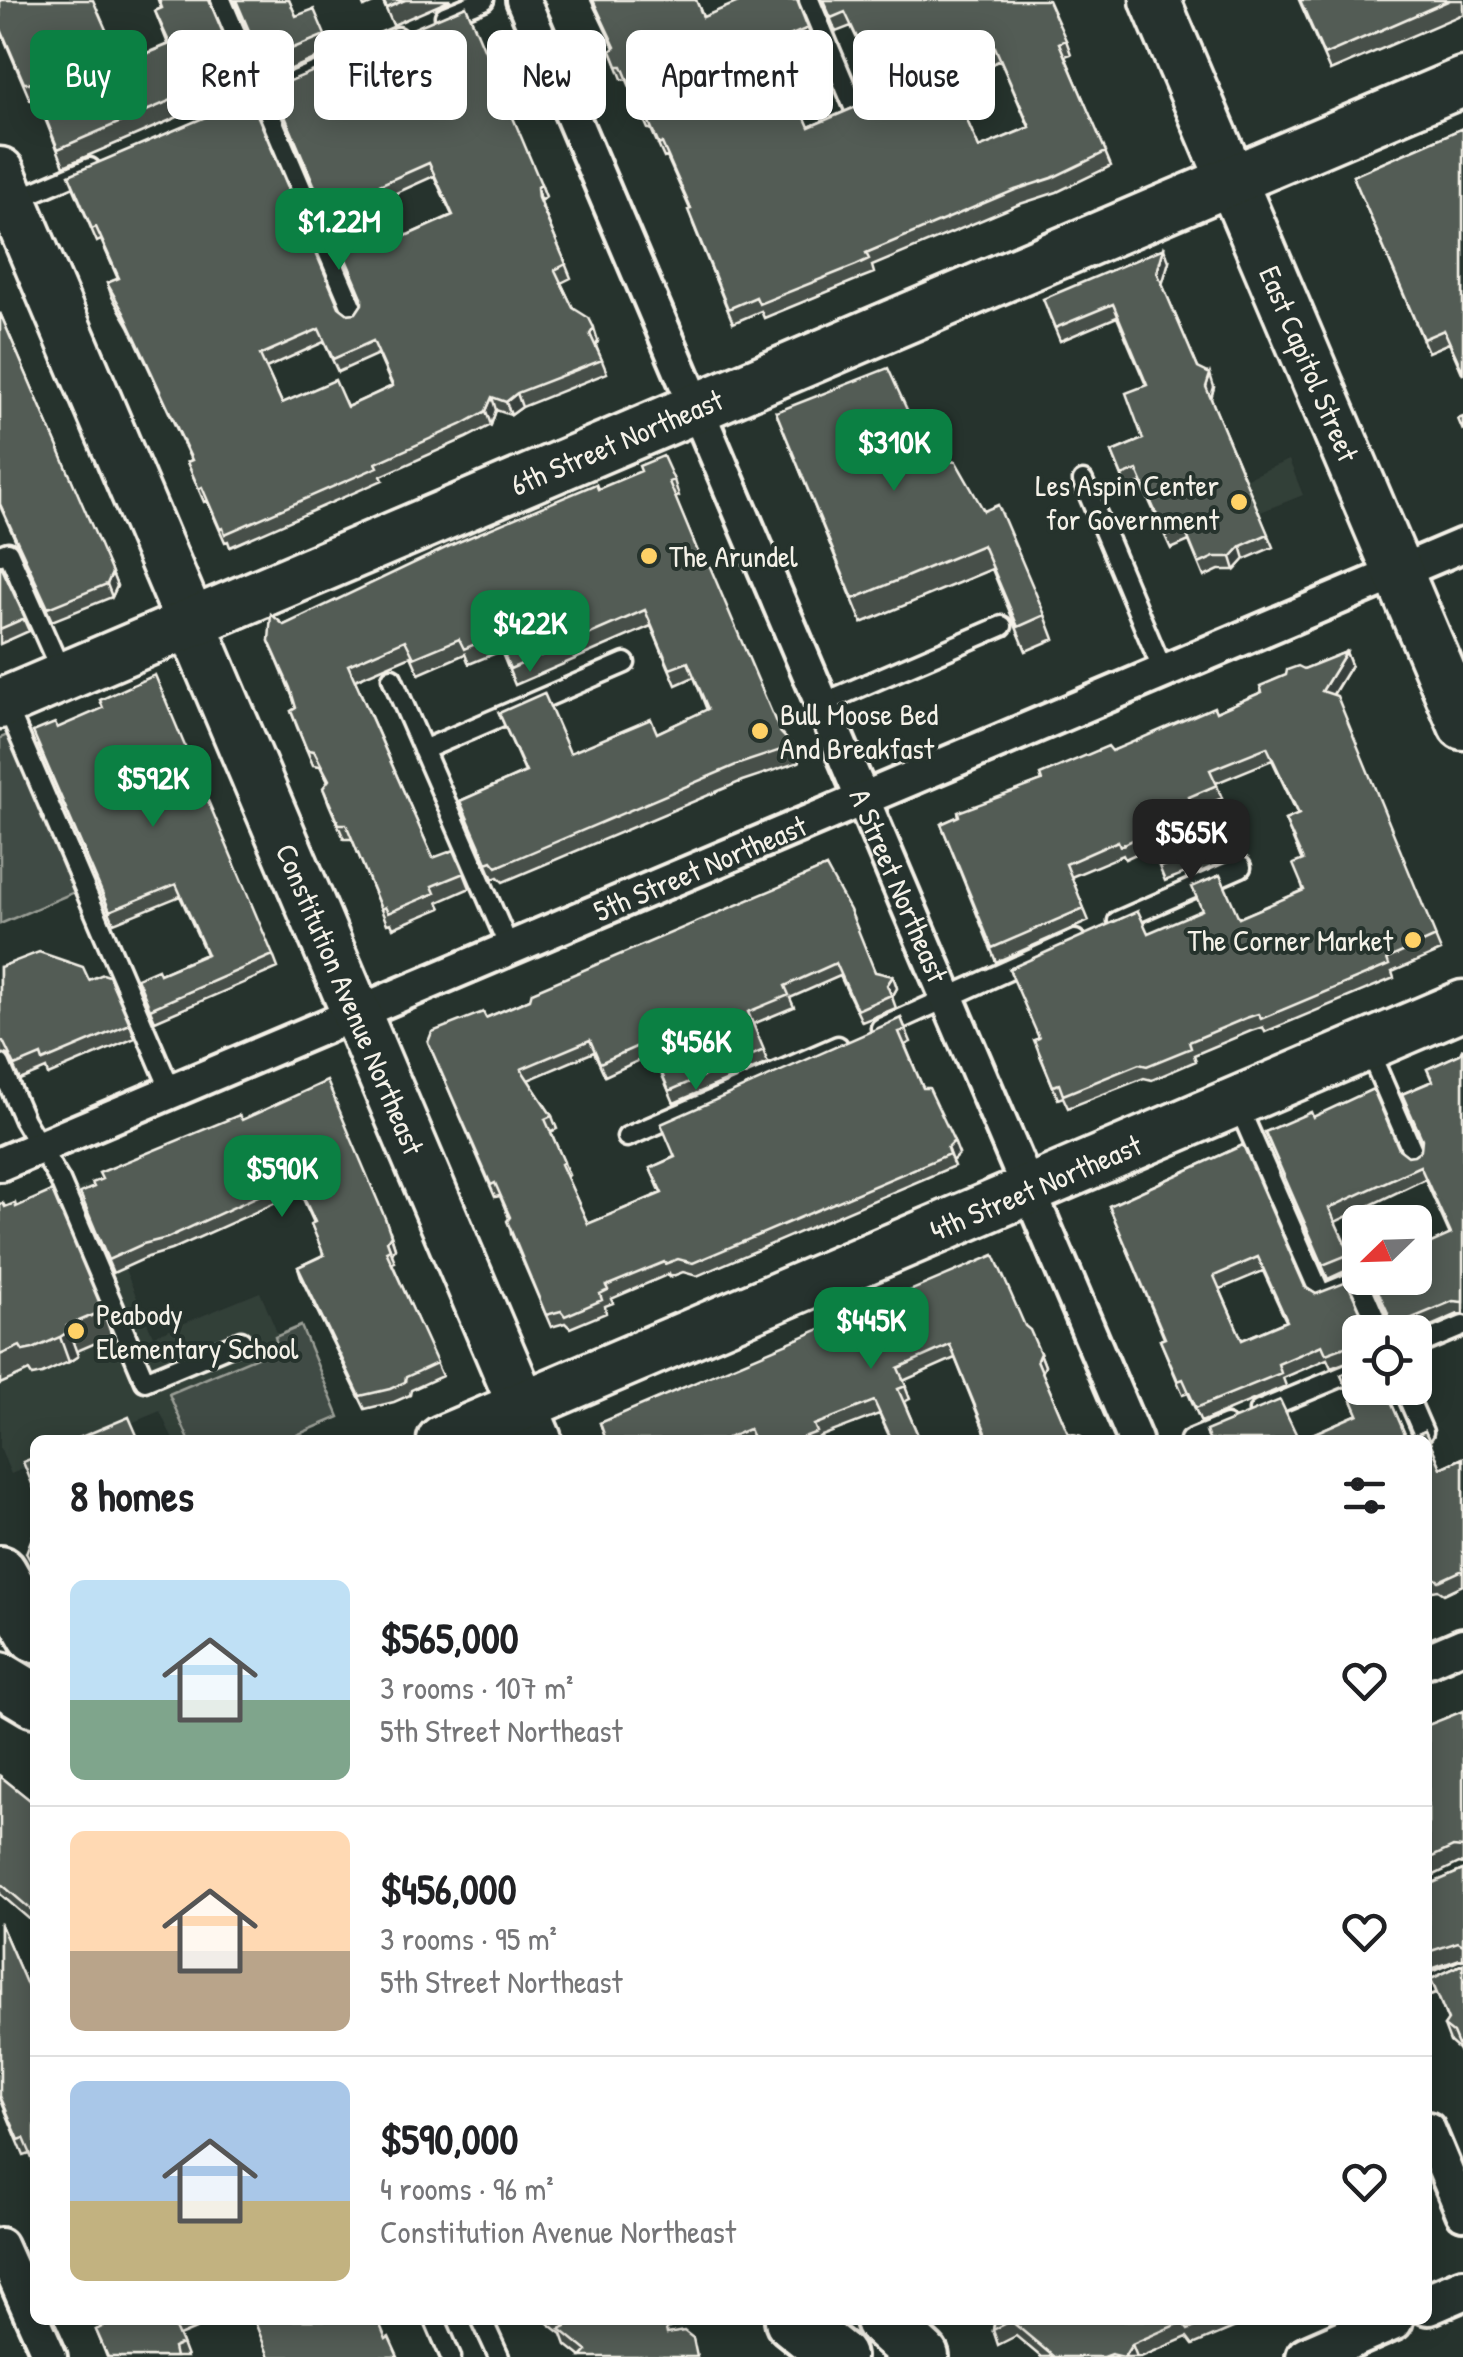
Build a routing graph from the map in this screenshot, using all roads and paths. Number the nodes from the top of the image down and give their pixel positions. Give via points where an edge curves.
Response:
1 (221, 0) edge
2 (484, 0) edge
3 (523, 0) edge
4 (809, 0) edge
5 (1155, 0) edge
6 (234, 30) edge
7 (294, 81) edge
8 (1463, 82) edge
9 (853, 105) edge
10 (272, 120) edge
11 (105, 162) edge
12 (1231, 180) junction
13 (6, 186) edge
14 (355, 316) edge
15 (696, 406) junction
16 (1084, 482) dead end
17 (1463, 544) edge
18 (0, 555) edge
19 (1399, 572) junction
20 (191, 622) junction
21 (1002, 626) edge
22 (625, 662) dead end
23 (1164, 671) junction
24 (63, 677) junction
25 (392, 678) dead end
26 (2, 703) edge
27 (823, 703) junction
28 (1463, 725) edge
29 (423, 750) junction
30 (863, 798) junction
31 (1242, 867) dead end
32 (509, 947) junction
33 (948, 997) junction
34 (1463, 1005) edge
35 (356, 1012) junction
36 (1367, 1046) junction
37 (0, 1064) edge
38 (171, 1091) junction
39 (1237, 1102) junction
40 (628, 1136) dead end
41 (40, 1147) junction
42 (1415, 1157) edge
43 (0, 1164) edge
44 (1031, 1191) junction
45 (1342, 1286) edge
46 (1463, 1326) edge
47 (1432, 1339) edge
48 (241, 1341) dead end
49 (1342, 1377) edge
50 (1411, 1405) edge
51 (529, 1423) edge
52 (1423, 1432) edge
53 (468, 1435) edge
54 (1133, 1435) edge
55 (1202, 1435) edge
56 (1463, 1644) edge
57 (1432, 1658) edge
58 (0, 1680) edge
59 (30, 1697) edge
60 (1463, 1970) edge
61 (1432, 1982) edge
62 (1432, 2138) edge
63 (1463, 2213) edge
64 (11, 2256) edge
65 (1463, 2289) edge
66 (1432, 2302) edge
67 (30, 2305) edge
68 (38, 2325) edge
69 (437, 2325) edge
70 (484, 2325) edge
71 (798, 2325) edge
72 (887, 2325) edge
73 (915, 2325) edge
74 (1381, 2325) edge
75 (50, 2357) edge
76 (451, 2357) edge
77 (498, 2357) edge
78 (838, 2357) edge
79 (922, 2357) edge
80 (930, 2357) edge
81 (1307, 2357) edge

1 - 6 lane
2 - 7 lane
3 - 15 street, A Street Northeast
4 - 9 lane
5 - 12 main road, East Capitol Street
8 - 12 main road, 6th Street Northeast
10 - 14 lane
11 - 13 lane
12 - 15 main road, 6th Street Northeast
12 - 19 main road, East Capitol Street
13 - 20 main road, Constitution Avenue Northeast
15 - 20 main road, 6th Street Northeast
15 - 27 street, A Street Northeast
16 - 23 lane
17 - 19 street, 5th Street Northeast
18 - 24 lane via 8,552
19 - 23 street, 5th Street Northeast
19 - 28 main road, East Capitol Street
20 - 24 main road, 6th Street Northeast
20 - 35 main road, Constitution Avenue Northeast
21 - 27 lane
22 - 29 lane
23 - 30 street, 5th Street Northeast
24 - 26 main road, 6th Street Northeast
25 - 29 lane
26 - 38 lane
27 - 30 street, A Street Northeast
29 - 32 lane
30 - 32 street, 5th Street Northeast
30 - 33 street, A Street Northeast
31 - 33 lane
32 - 35 street, 5th Street Northeast
33 - 40 lane
33 - 44 street, A Street Northeast
34 - 36 main road, 4th Street Northeast
35 - 38 street, 5th Street Northeast
35 - 51 main road, Constitution Avenue Northeast
36 - 39 main road, 4th Street Northeast
36 - 42 lane
37 - 41 lane
38 - 41 street, 5th Street Northeast
39 - 44 main road, 4th Street Northeast
39 - 45 lane via 1320,1295
41 - 43 street, 5th Street Northeast
41 - 48 lane via 145,1380
44 - 51 main road, 4th Street Northeast
44 - 54 street, A Street Northeast
46 - 47 lane
49 - 55 lane
50 - 52 lane
51 - 53 main road, 4th Street Northeast
56 - 57 street
58 - 59 main road
60 - 61 lane
62 - 63 street
64 - 67 street
65 - 66 street
68 - 75 street
69 - 76 lane
70 - 77 lane
71 - 78 main road
72 - 79 main road
73 - 80 main road
74 - 81 street

